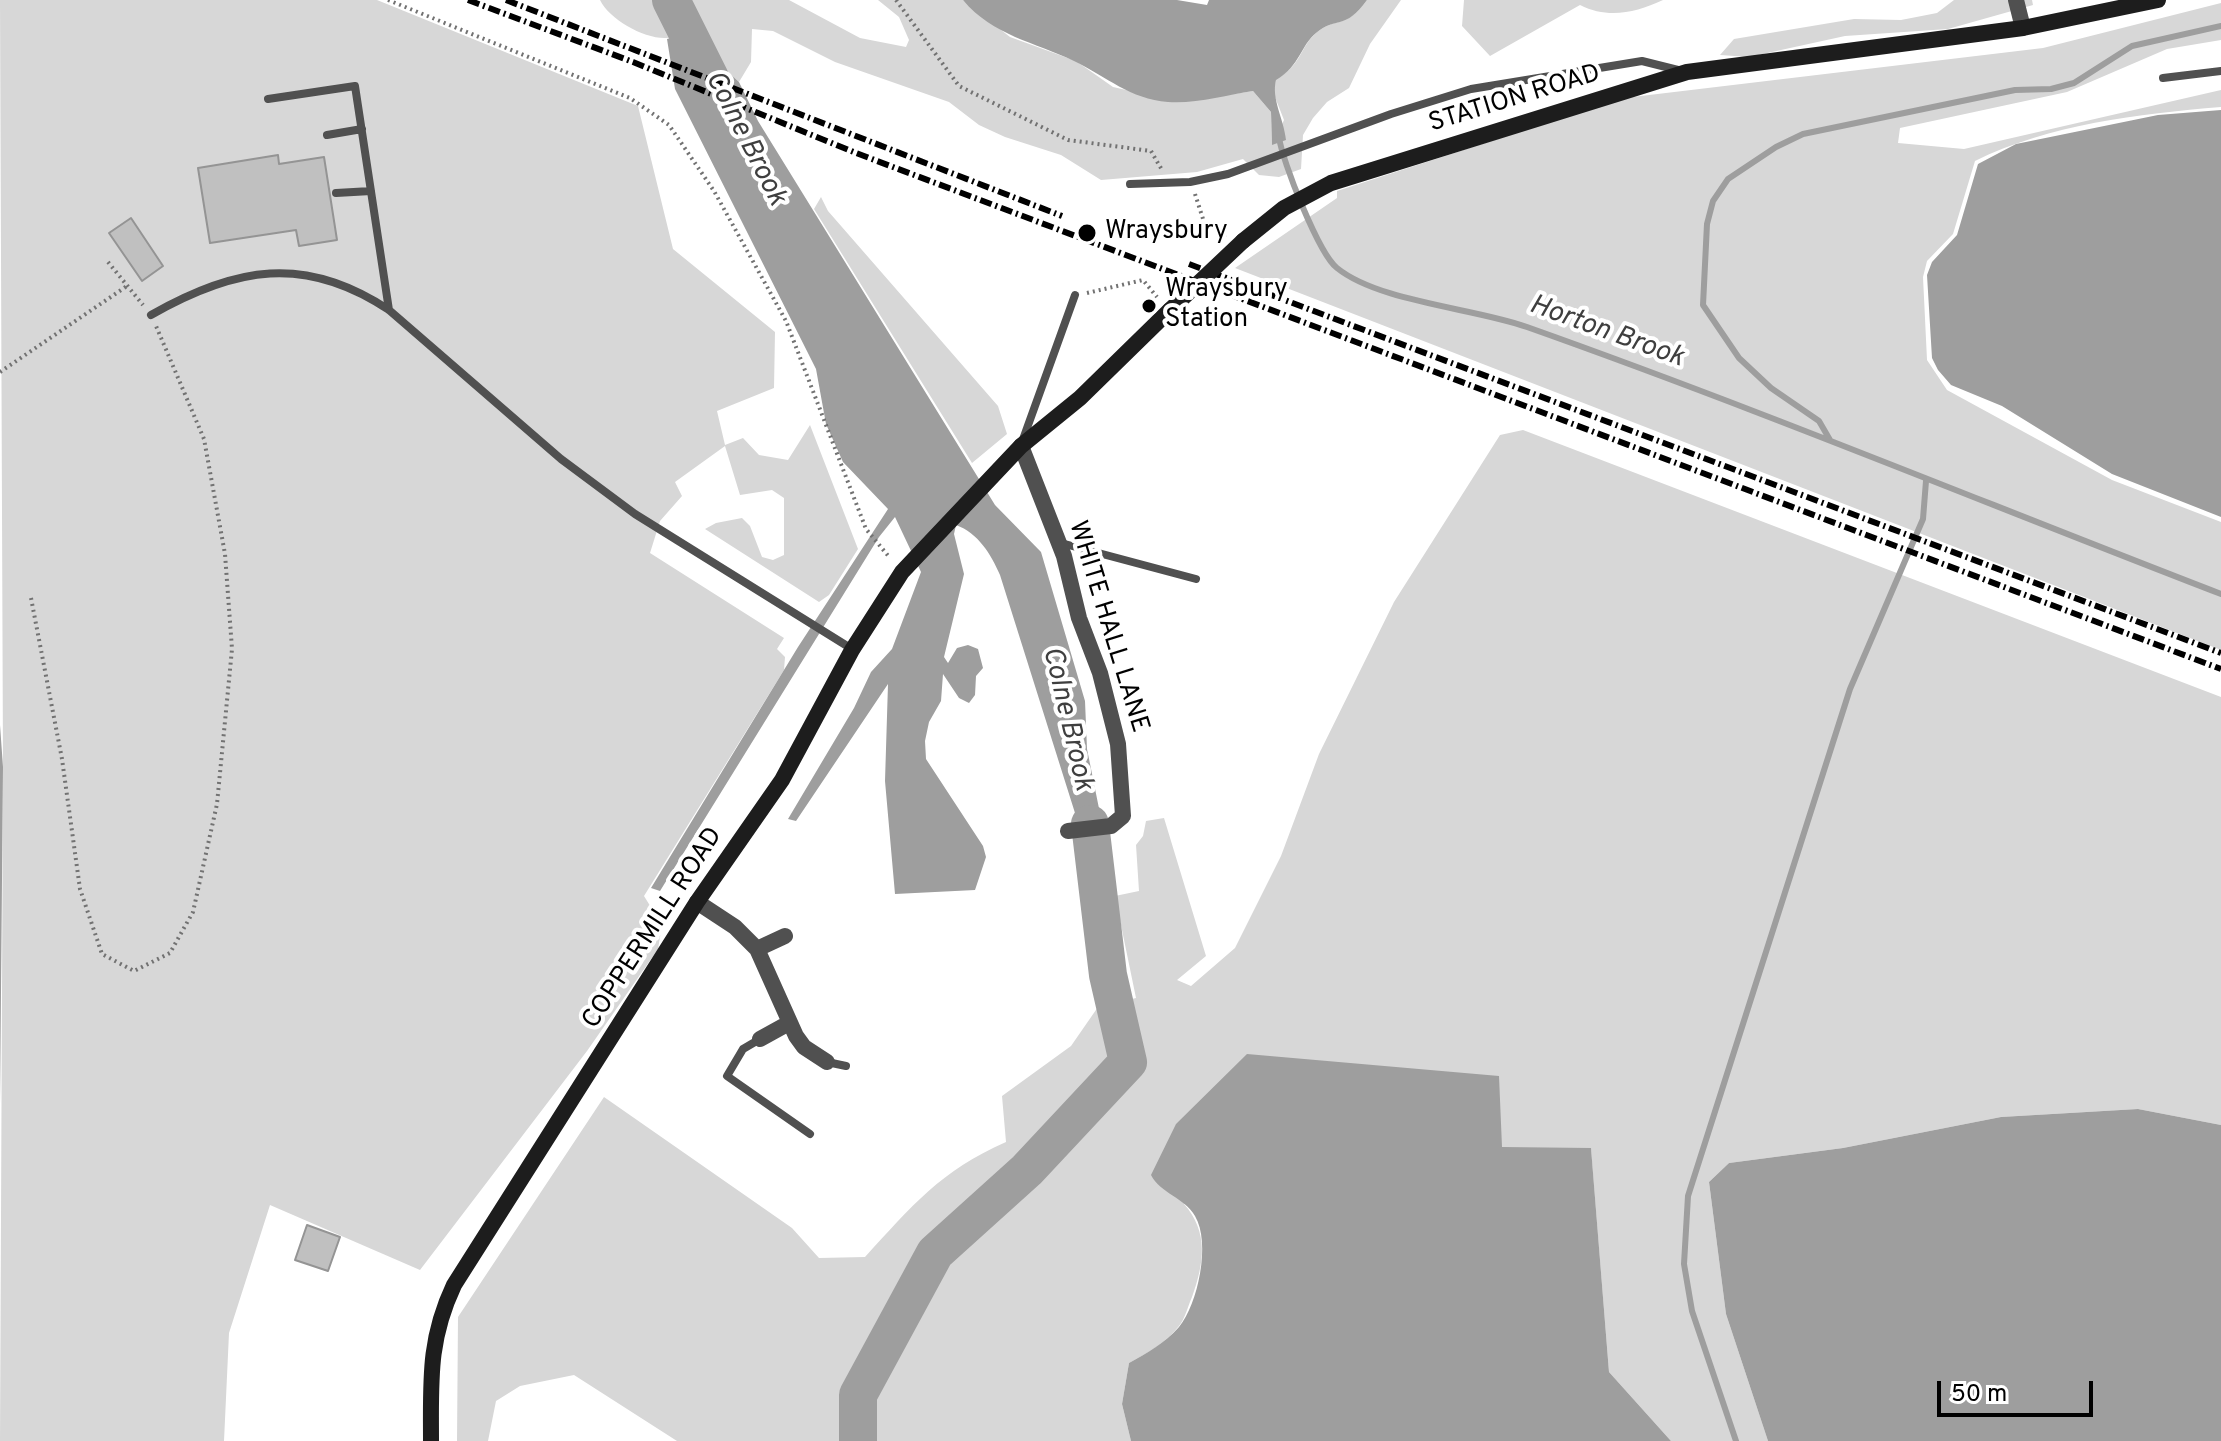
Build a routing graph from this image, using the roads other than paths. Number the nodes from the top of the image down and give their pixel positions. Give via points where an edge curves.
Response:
1 (2016, 0) edge
2 (2158, 0) edge
3 (2023, 28) junction
4 (2221, 71) edge
5 (1687, 72) junction
6 (2163, 78) dead end
7 (268, 99) dead end
8 (362, 129) junction
9 (327, 135) dead end
10 (1130, 184) dead end
11 (371, 191) junction
12 (336, 193) dead end
13 (1075, 295) road end
14 (389, 310) junction
15 (151, 315) road end
16 (1021, 446) junction
17 (992, 474) joint
18 (1059, 543) junction
19 (1196, 579) dead end
20 (852, 650) junction
21 (1068, 831) dead end
22 (697, 902) junction
23 (785, 936) dead end
24 (757, 949) junction
25 (789, 1023) junction
26 (760, 1039) joint
27 (827, 1062) joint
28 (846, 1066) dead end
29 (810, 1134) dead end
30 (431, 1441) edge

1 - 3 street
2 - 3 street, STATION ROAD
3 - 5 street, STATION ROAD
4 - 6 lane
5 - 10 lane via 1642,61 1471,89 1228,174 1190,182
5 - 16 street, STATION ROAD, bridge via 1331,183 1284,208 1237,241 1080,398
7 - 8 lane via 355,86
8 - 9 lane
8 - 11 lane
11 - 12 lane
11 - 14 lane
13 - 16 lane
14 - 15 lane via 366,294 331,281 275,272 218,282
14 - 20 lane via 561,459 686,548
16 - 17 street, STATION ROAD
16 - 18 street, WHITE HALL LANE
17 - 20 street, COPPERMILL ROAD via 902,572
18 - 19 lane
18 - 21 street, WHITE HALL LANE via 1118,744 1123,816 1111,826
20 - 22 street, COPPERMILL ROAD via 782,780
22 - 24 street
22 - 30 street, COPPERMILL ROAD via 454,1285 438,1318 432,1356
23 - 24 street
24 - 25 street
25 - 26 street
25 - 27 street via 804,1047
26 - 29 lane via 743,1049 727,1076
27 - 28 lane

